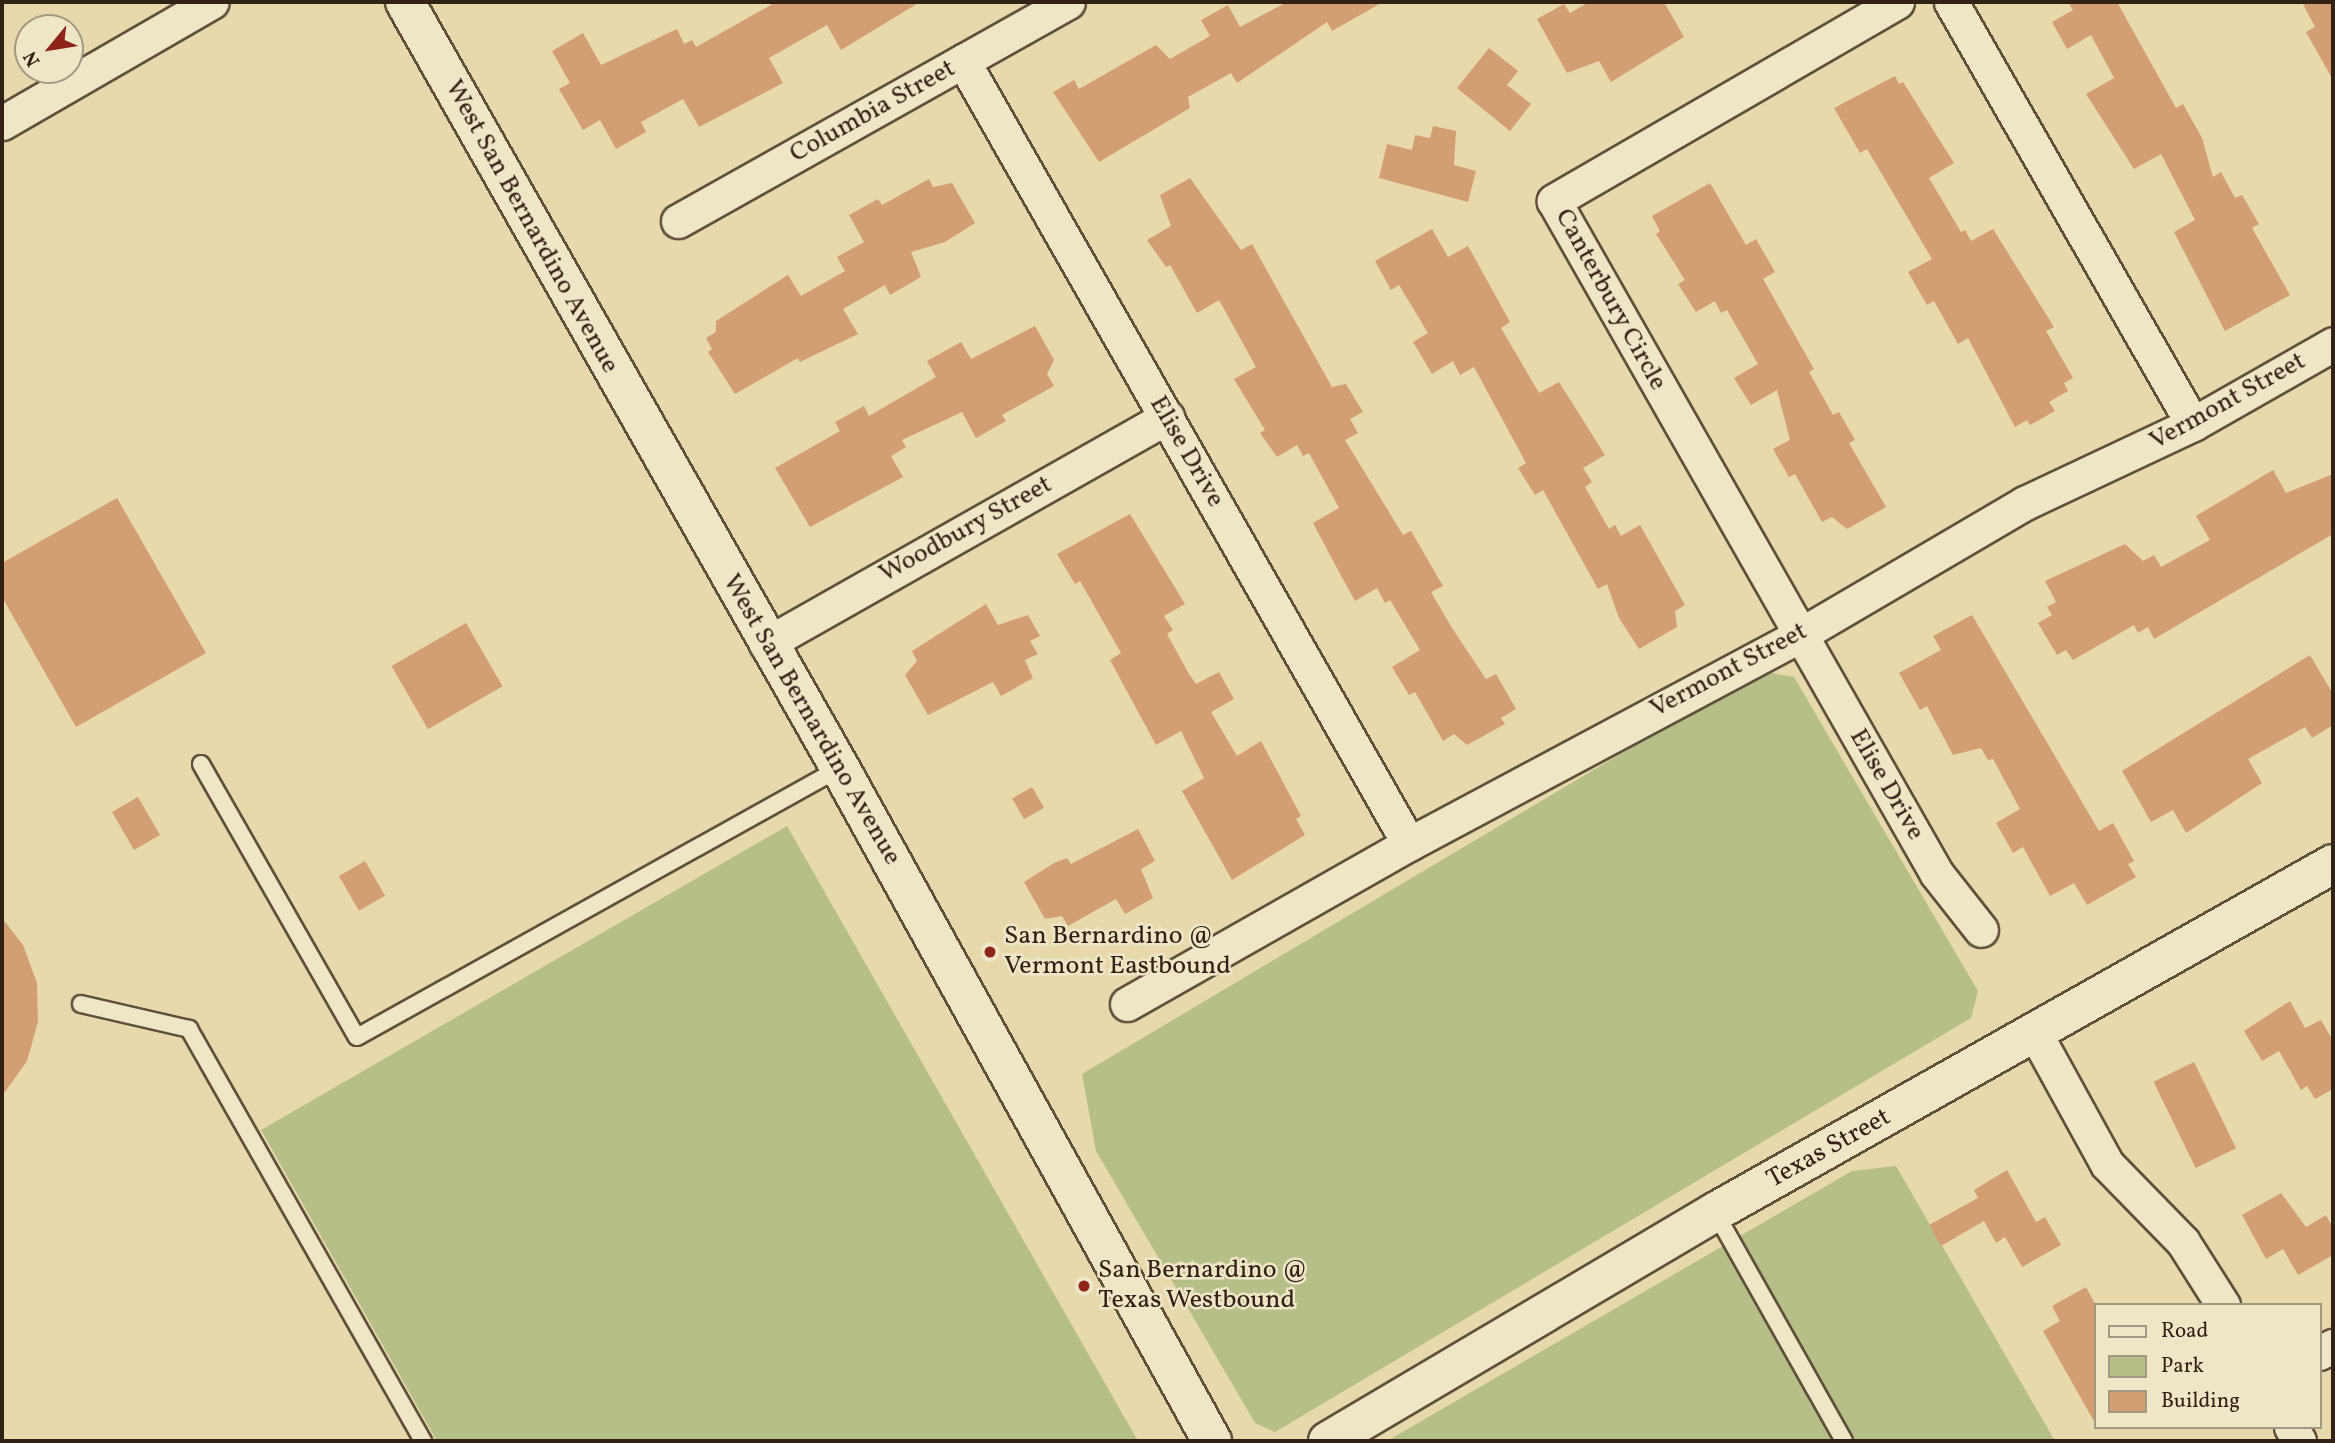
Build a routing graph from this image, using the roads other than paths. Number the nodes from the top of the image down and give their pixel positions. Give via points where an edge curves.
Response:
1 (212, 2) edge
2 (405, 2) edge
3 (1068, 2) edge
4 (1897, 2) edge
5 (1951, 2) edge
6 (963, 61) junction
7 (2, 122) edge
8 (678, 221) dead end
9 (2333, 344) edge
10 (1167, 417) junction
11 (2193, 424) junction
12 (1800, 635) junction
13 (766, 643) junction
14 (201, 764) dead end
15 (840, 768) junction
16 (1409, 844) junction
17 (2333, 864) edge
18 (1981, 930) dead end
19 (81, 1004) dead end
20 (1127, 1004) dead end
21 (2035, 1033) junction
22 (1715, 1212) junction
23 (2221, 1303) edge
24 (423, 1441) edge
25 (1212, 1441) edge
26 (1328, 1441) edge
27 (1844, 1441) edge

1 - 7 street
2 - 13 main road, West San Bernardino Avenue
3 - 6 street, Columbia Street
4 - 12 street, Canterbury Circle via 1554,201
5 - 11 street
6 - 8 street, Columbia Street
6 - 10 street, Elise Drive
9 - 11 street, Vermont Street
10 - 13 street, Woodbury Street
10 - 16 street, Elise Drive
11 - 12 street, Vermont Street via 2025,503
12 - 16 street, Vermont Street
12 - 18 street, Elise Drive via 1937,874
13 - 15 main road, West San Bernardino Avenue
14 - 15 lane via 357,1037
15 - 25 main road, West San Bernardino Avenue
16 - 20 street, Vermont Street
17 - 21 main road, Texas Street
19 - 24 lane via 189,1029
21 - 22 main road, Texas Street
21 - 23 street via 2121,1184 2183,1242
22 - 26 main road, Texas Street
22 - 27 lane

